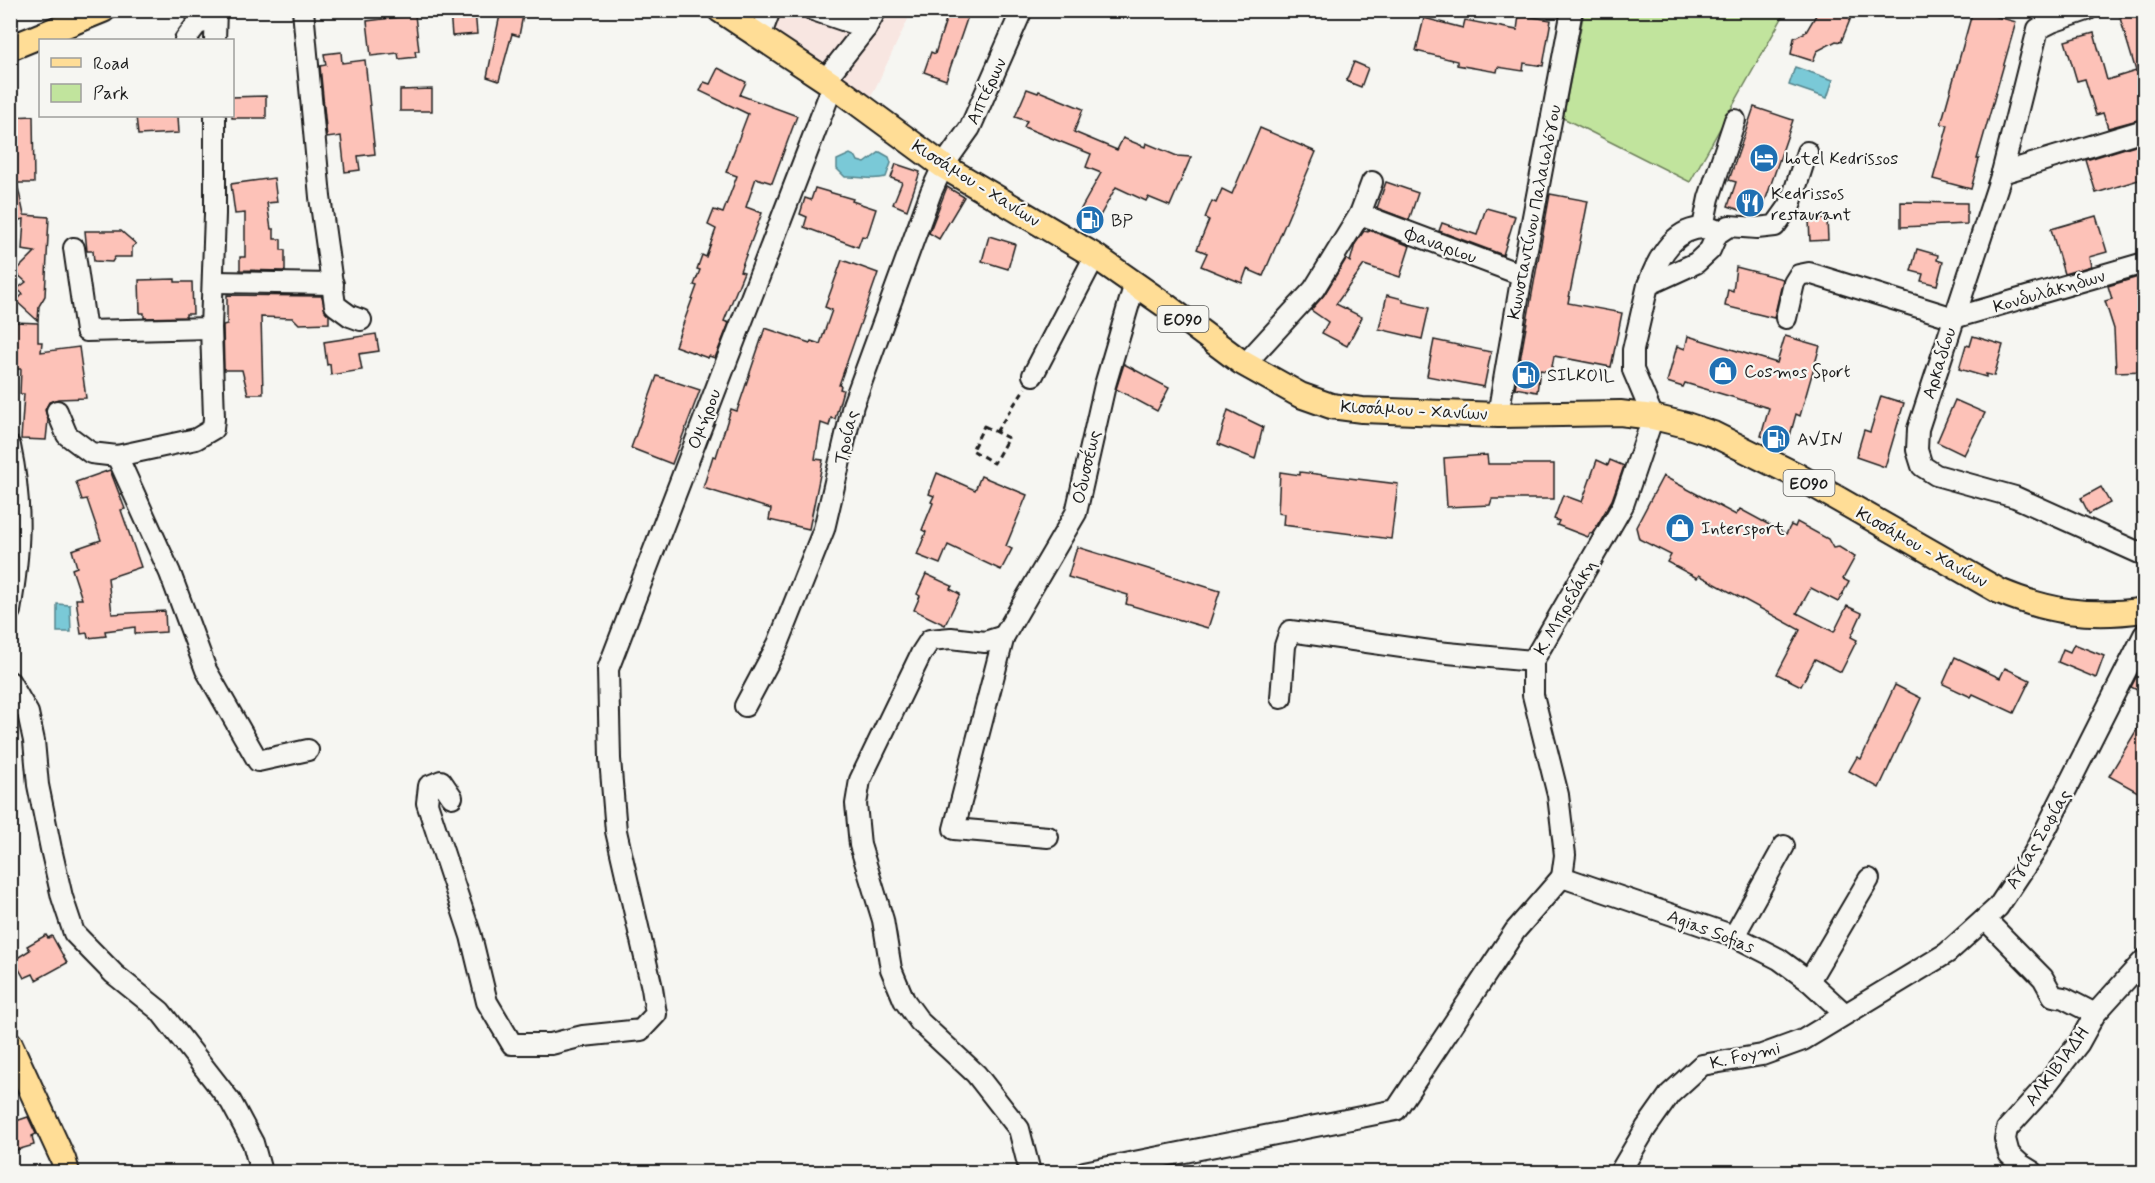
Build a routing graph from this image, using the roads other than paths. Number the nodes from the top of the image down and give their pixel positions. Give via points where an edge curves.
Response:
1 (103, 10) edge
2 (303, 10) edge
3 (720, 10) edge
4 (770, 10) edge
5 (813, 10) edge
6 (876, 10) edge
7 (1022, 10) edge
8 (1572, 10) edge
9 (2087, 10) edge
10 (216, 15) edge
11 (866, 28) junction
12 (760, 37) junction
13 (186, 39) edge
14 (215, 39) edge
15 (10, 48) edge
16 (829, 83) junction
17 (215, 117) edge
18 (1735, 120) dead end
19 (2145, 130) edge
20 (1807, 152) dead end
21 (943, 166) junction
22 (2002, 173) junction
23 (1372, 182) dead end
24 (1360, 214) junction
25 (1703, 227) junction
26 (1723, 230) junction
27 (74, 248) dead end
28 (1095, 256) junction
29 (2145, 263) edge
30 (1522, 275) junction
31 (213, 282) junction
32 (1135, 283) junction
33 (333, 284) junction
34 (1648, 285) junction
35 (1786, 318) dead end
36 (1954, 318) junction
37 (361, 320) dead end
38 (211, 328) junction
39 (1245, 364) junction
40 (1033, 375) road end
41 (57, 411) dead end
42 (1498, 415) junction
43 (1653, 417) junction
44 (10, 446) edge
45 (117, 456) junction
46 (2145, 555) edge
47 (2145, 610) edge
48 (10, 611) edge
49 (2145, 635) edge
50 (1004, 636) junction
51 (1533, 661) junction
52 (10, 682) edge
53 (1281, 698) dead end
54 (745, 706) dead end
55 (308, 750) dead end
56 (452, 797) dead end
57 (1048, 837) dead end
58 (1784, 846) dead end
59 (1562, 877) junction
60 (1869, 879) dead end
61 (1985, 919) junction
62 (1734, 936) junction
63 (2145, 960) edge
64 (1809, 981) junction
65 (1845, 1014) junction
66 (2095, 1014) junction
67 (10, 1044) edge
68 (258, 1172) edge
69 (67, 1173) edge
70 (1030, 1173) edge
71 (1084, 1173) edge
72 (1620, 1173) edge
73 (2033, 1173) edge

1 - 15 main road
2 - 33 street
3 - 12 main road, Κισσάμου - Χανίων / ΕΟ90
4 - 12 street
5 - 11 street
6 - 11 street, Ομήρου
7 - 21 street, Απτέρων via 970,128
8 - 30 street, Κωνσταντίνου Παλαιολόγου
9 - 22 street, Αρκαδίου via 2038,29
10 - 13 street via 197,24
10 - 14 street
11 - 16 street, Ομήρου
12 - 16 main road, Κισσάμου - Χανίων / ΕΟ90
16 - 21 main road, Κισσάμου - Χανίων / ΕΟ90
16 - 56 street, Ομήρου via 608,669 616,831 656,1014 641,1030 551,1044 512,1044 487,1002 471,936 427,803 429,786 441,782
17 - 31 street
18 - 25 street via 1708,198
19 - 22 street
20 - 26 street via 1790,205 1775,226 1729,226
21 - 28 main road, Κισσάμου - Χανίων / ΕΟ90
21 - 54 street, Τροίας via 853,405 824,529 778,644
22 - 36 street, Αρκαδίου
23 - 24 street
24 - 30 street, Φαναριου
24 - 39 street via 1314,289
25 - 26 street
25 - 34 street via 1682,233 1667,245
26 - 34 street via 1696,263
27 - 38 street via 86,331
28 - 32 main road, Κισσάμου - Χανίων / ΕΟ90
28 - 40 street
29 - 36 street, Κονδυλάκηδων
30 - 42 street, Κωνσταντίνου Παλαιολόγου
31 - 33 street
31 - 38 street
32 - 39 main road, Κισσάμου - Χανίων / ΕΟ90
32 - 50 street, Οδυσσέως via 1105,385 1076,513
33 - 37 street via 335,305
34 - 43 street via 1633,350 1633,370
35 - 36 street via 1794,283 1799,275 1809,273
36 - 46 street, Αρκαδίου via 1918,429 1917,450 1922,466 1936,476 2015,497
38 - 45 street via 213,429 196,439
39 - 42 main road, Κισσάμου - Χανίων / ΕΟ90 via 1300,395 1331,406
41 - 45 street via 68,435 91,453
42 - 43 main road, Κισσάμου - Χανίων / ΕΟ90 via 1620,413
43 - 47 main road, Κισσάμου - Χανίων / ΕΟ90 via 1713,434 1796,476 1999,591 2027,602 2078,613
43 - 51 street, Κ. Μπρεδάκη via 1623,505
44 - 48 street via 20,502
45 - 55 street via 170,573 206,670 258,761
49 - 61 street, Αγίας Σοφίας via 2034,853 1998,907
50 - 57 street, Οδυσσέως via 954,829
50 - 70 street via 985,642 930,640 860,780 856,804 860,846 883,920 891,969 904,1000 920,1022 976,1074 1019,1129
51 - 53 street via 1290,631 1284,646
51 - 59 street, Κ. Μπρεδάκη via 1533,695 1558,795 1565,855
52 - 68 street via 28,712 51,849 74,933 114,974 160,1011 231,1102 253,1143
58 - 62 street
59 - 62 street, Agias Sofias
59 - 71 street via 1515,932 1396,1110
60 - 64 street
61 - 65 street, Αγίας Σοφίας via 1947,953
61 - 66 street via 2043,978 2053,996
62 - 64 street, Agias Sofias via 1779,959
63 - 66 street, ΑΛΚΙΒΙΑΔΗ
64 - 65 street, Agias Sofias
65 - 72 street, K. Foymi via 1803,1040 1762,1055 1702,1065 1670,1094
66 - 73 street, ΑΛΚΙΒΙΑΔΗ via 2079,1043 2007,1129 2009,1154
67 - 69 main road

